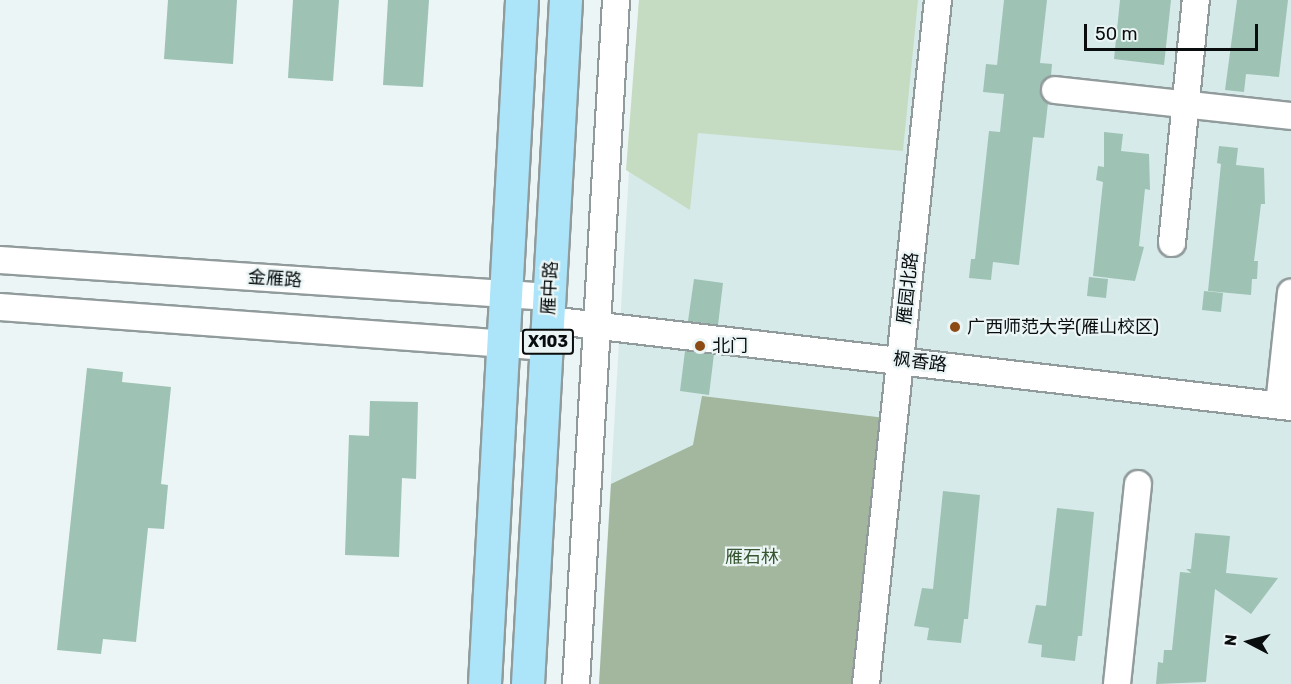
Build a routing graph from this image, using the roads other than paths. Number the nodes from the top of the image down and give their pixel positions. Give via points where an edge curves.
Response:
1 (522, 0) edge
2 (566, 0) edge
3 (616, 0) edge
4 (938, 0) edge
5 (1196, 0) edge
6 (1055, 90) dead end
7 (1185, 104) junction
8 (1291, 116) edge
9 (1172, 243) dead end
10 (0, 260) edge
11 (1291, 293) edge
12 (505, 295) junction
13 (0, 307) edge
14 (549, 321) junction
15 (597, 326) junction
16 (502, 343) junction
17 (900, 359) junction
18 (1285, 406) edge
19 (1138, 484) dead end
20 (485, 684) edge
21 (528, 684) edge
22 (576, 684) edge
23 (866, 684) edge
24 (1117, 684) edge

1 - 12 main road, X103
2 - 14 main road, 雁中路 / X103
3 - 15 street
4 - 17 street, 雁园北路
5 - 7 street
6 - 7 street
7 - 8 street
7 - 9 street
10 - 12 street, 金雁路
11 - 18 street
12 - 14 street, 金雁路
12 - 16 main road, X103
13 - 16 street
14 - 15 street, 枫香路
14 - 16 street
14 - 21 main road, 雁中路 / X103
15 - 17 street, 枫香路
15 - 22 street
16 - 20 main road, X103
17 - 18 street, 枫香路
17 - 23 street, 雁园北路
19 - 24 street

